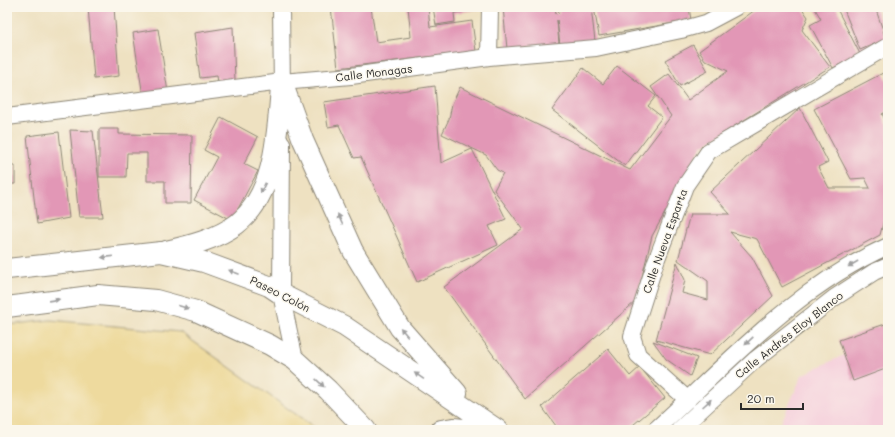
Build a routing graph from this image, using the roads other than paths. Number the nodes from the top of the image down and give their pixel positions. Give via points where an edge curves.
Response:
1 (281, 7) edge
2 (490, 7) edge
3 (736, 7) edge
4 (888, 46) edge
5 (489, 58) junction
6 (282, 82) junction
7 (7, 117) edge
8 (888, 246) edge
9 (161, 252) junction
10 (888, 266) edge
11 (7, 269) edge
12 (281, 294) junction
13 (7, 307) edge
14 (295, 360) junction
15 (688, 400) junction
16 (474, 422) edge
17 (366, 430) edge
18 (441, 430) edge
19 (498, 430) edge
20 (655, 430) edge
21 (679, 430) edge

1 - 6 street
2 - 5 street
3 - 5 street, Calle Monagas via 706,23 656,36 596,48
4 - 15 street, Calle Nueva Esparta via 709,151 685,186 656,261 632,336 638,354
5 - 6 street, Calle Monagas
6 - 7 street, Calle Monagas
6 -> 9 street via 276,145 264,187 256,202 238,223 223,232 188,246
6 - 12 street
16 -> 6 street via 400,328 357,258 303,140
8 -> 15 street, Calle Andrés Eloy Blanco via 821,284 755,335
9 -> 11 street, Paseo Colón
12 -> 9 street, Paseo Colón via 269,286 231,270
21 -> 10 street, Calle Andrés Eloy Blanco via 756,359 834,298
12 - 14 street
16 -> 12 street, Paseo Colón via 344,326
13 -> 14 street via 98,295 156,300 196,311 270,345
14 -> 17 street
15 - 20 street, Calle Andrés Eloy Blanco
16 - 18 street
16 - 19 street, Paseo Colón

